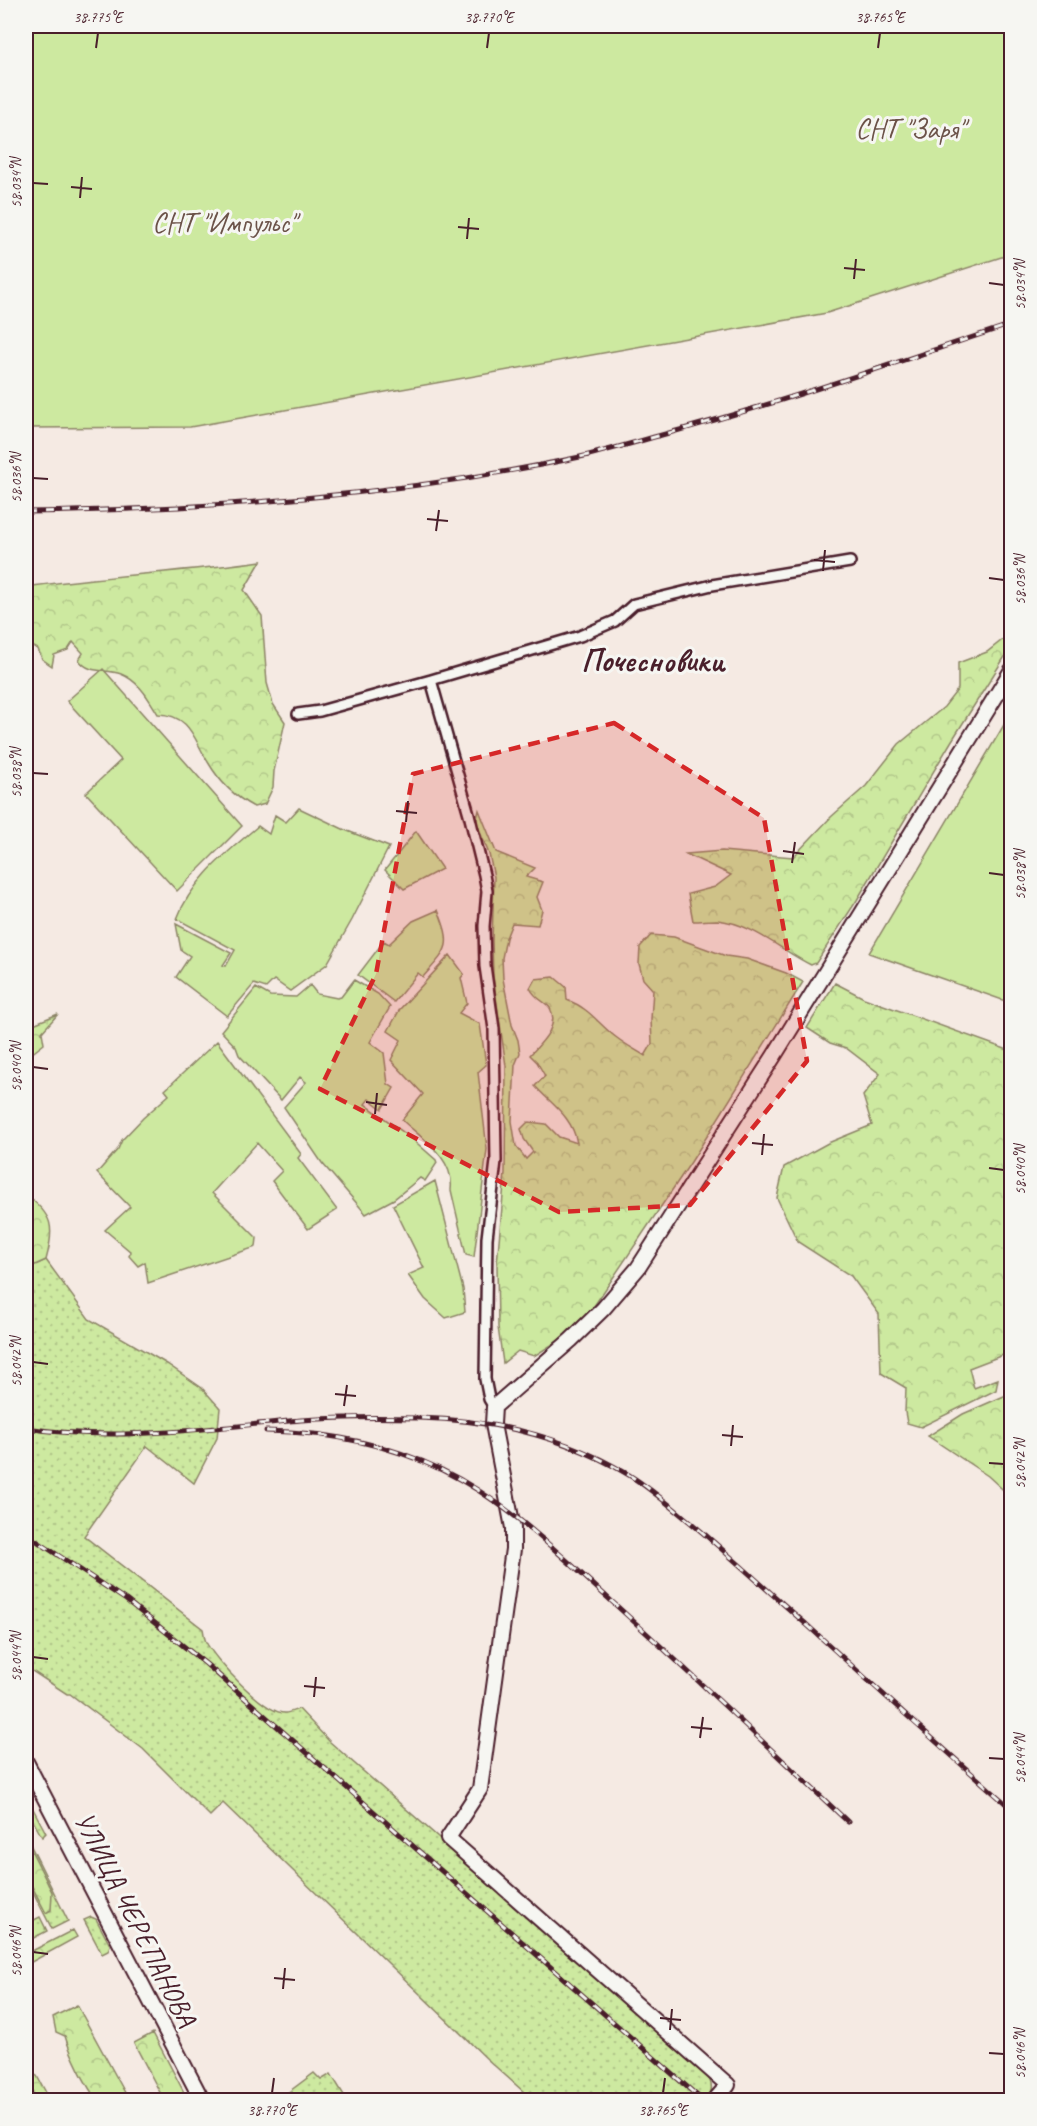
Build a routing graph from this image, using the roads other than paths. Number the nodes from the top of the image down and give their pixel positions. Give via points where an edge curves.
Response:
1 (850, 562) dead end
2 (1011, 670) edge
3 (430, 680) junction
4 (298, 714) dead end
5 (494, 1407) junction
6 (26, 1762) edge
7 (202, 2100) edge
8 (715, 2100) edge

1 - 3 street via 712,585 634,604 615,621 580,636
2 - 5 street via 774,1056 638,1268 572,1340
3 - 4 street
3 - 5 street via 487,891 485,966 494,1029 496,1161 487,1239 485,1379
5 - 8 street via 493,1424 513,1528 513,1549 480,1789 448,1838 728,2085
6 - 7 street, УЛИЦА ЧЕРЕПАНОВА

